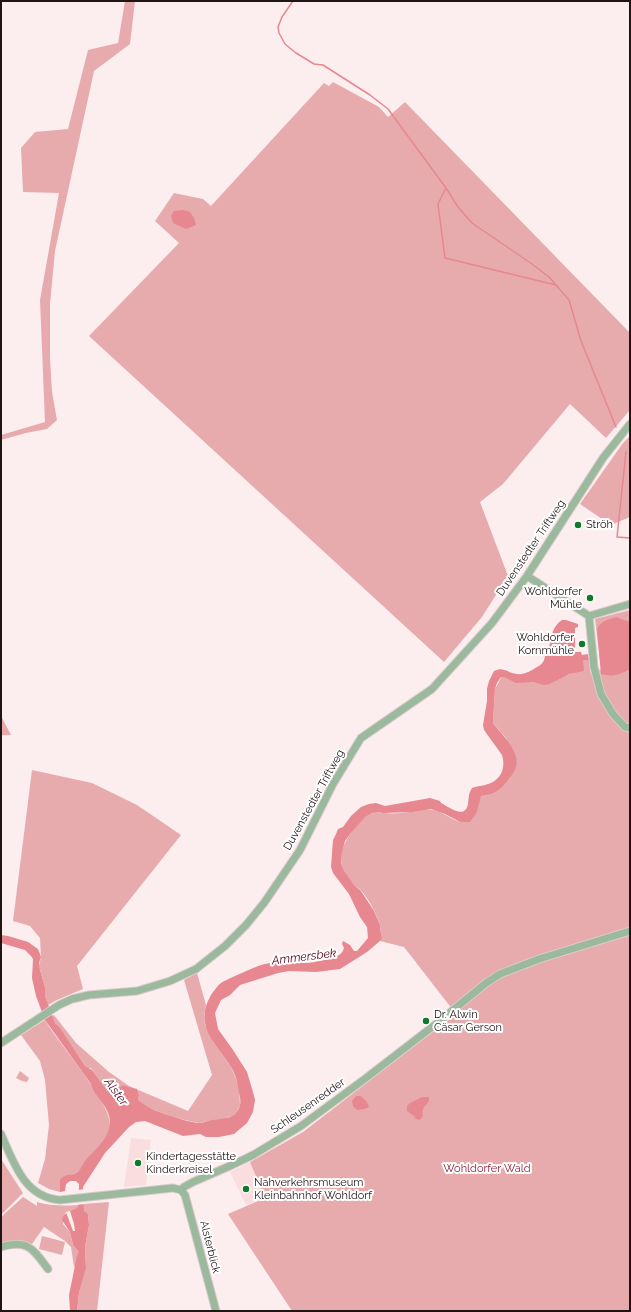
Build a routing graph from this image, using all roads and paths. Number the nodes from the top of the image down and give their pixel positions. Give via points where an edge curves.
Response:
1 (630, 424) edge
2 (527, 576) junction
3 (630, 604) edge
4 (589, 616) junction
5 (630, 728) edge
6 (630, 931) edge
7 (1, 1042) edge
8 (1, 1134) edge
9 (181, 1190) junction
10 (1, 1247) edge
11 (48, 1269) dead end
12 (216, 1311) edge

1 - 2 street, Duvenstedter Triftweg via 603,458
2 - 4 street
2 - 7 street, Duvenstedter Triftweg via 492,623 432,688 361,738 333,784 300,850 264,903 225,946 196,969 170,981 137,992 72,999
3 - 4 street
4 - 5 street via 594,667 601,694 612,714 625,727
6 - 9 street, Schleusenredder via 500,974 301,1126 253,1155
8 - 9 street via 22,1177 28,1186 42,1196 60,1200 173,1188
9 - 12 street, Alsterblick via 185,1195
10 - 11 street via 18,1244 27,1246

